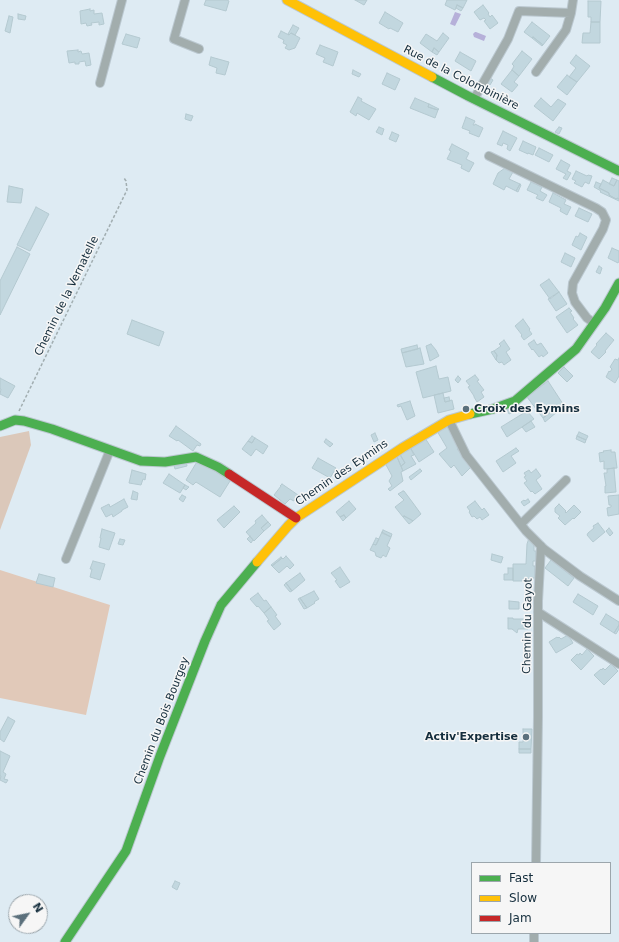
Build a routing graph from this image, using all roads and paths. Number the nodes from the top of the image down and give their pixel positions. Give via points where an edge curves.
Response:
1 (122, 0) edge
2 (185, 0) edge
3 (573, 0) edge
4 (291, 2) edge
5 (571, 13) junction
6 (199, 49) dead end
7 (536, 72) dead end
8 (100, 83) dead end
9 (474, 99) junction
10 (489, 156) dead end
11 (619, 171) edge
12 (124, 178) dead end
13 (619, 283) edge
14 (594, 324) junction
15 (14, 420) junction
16 (449, 420) junction
17 (0, 426) edge
18 (110, 450) junction
19 (566, 480) dead end
20 (296, 518) junction
21 (521, 524) junction
22 (541, 546) junction
23 (66, 559) dead end
24 (619, 601) edge
25 (538, 612) junction
26 (619, 664) edge
27 (536, 862) edge
28 (65, 942) edge

1 - 8 street
2 - 6 street via 174,39
3 - 5 street
4 - 9 street, Rue de la Colombinière
5 - 7 street via 566,30
5 - 9 street via 519,11 508,39
9 - 11 street, Rue de la Colombinière
10 - 14 street via 602,212 606,220 603,229 573,283 572,293 575,302
12 - 15 path, Chemin de la Vernatelle via 127,190
13 - 14 street, Chemin des Eymins
14 - 16 street, Chemin des Eymins via 576,349 515,401
15 - 17 street
15 - 18 street, Chemin des Eymins via 52,428
16 - 20 street, Chemin des Eymins
16 - 21 street via 466,455
18 - 20 street, Chemin des Eymins via 141,461 165,462 196,457 218,467
18 - 23 street
19 - 21 street
20 - 28 street, Chemin du Bois Bourgey via 221,605 160,756 126,851
21 - 22 street
22 - 24 street via 580,576
22 - 25 street, Chemin du Gayot
25 - 26 street
25 - 27 street, Chemin du Gayot

